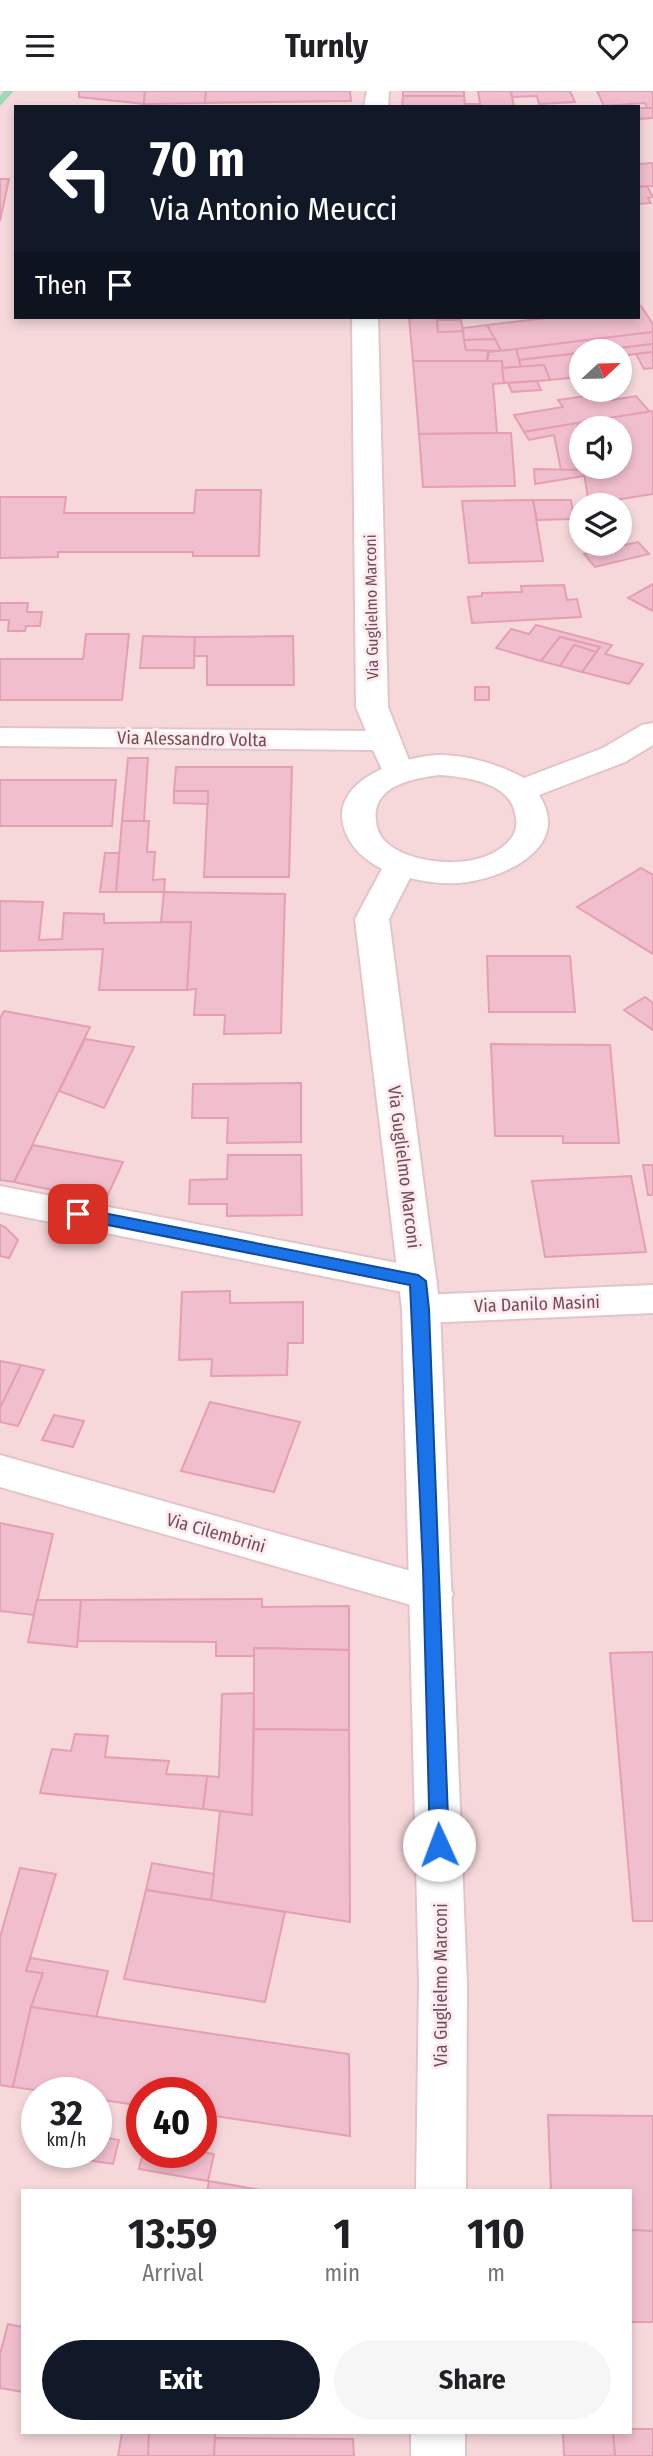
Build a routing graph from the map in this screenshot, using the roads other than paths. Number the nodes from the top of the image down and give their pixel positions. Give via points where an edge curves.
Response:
1 (365, 319) edge
2 (653, 732) edge
3 (0, 737) edge
4 (385, 741) junction
5 (398, 773) junction
6 (519, 791) junction
7 (401, 864) junction
8 (0, 1199) edge
9 (420, 1295) junction
10 (653, 1299) edge
11 (0, 1471) edge
12 (432, 1594) junction
13 (441, 2189) edge
14 (438, 2434) edge
15 (438, 2456) edge

1 - 4 street, Via Guglielmo Marconi via 372,707
2 - 6 street via 614,755
3 - 4 street, Via Alessandro Volta
4 - 5 street, Via Guglielmo Marconi
5 - 6 street via 440,765 463,767 484,772
5 - 7 street via 376,785 362,800 357,818 362,836 377,852
6 - 7 street via 533,821 529,836 500,862 452,873
7 - 9 street, Via Guglielmo Marconi via 372,919
8 - 9 street, Via Danilo Masini
9 - 10 street, Via Danilo Masini
9 - 12 street, Via Guglielmo Marconi
11 - 12 street, Via Cilembrini
12 - 13 street, Via Guglielmo Marconi via 443,1984
14 - 15 street

